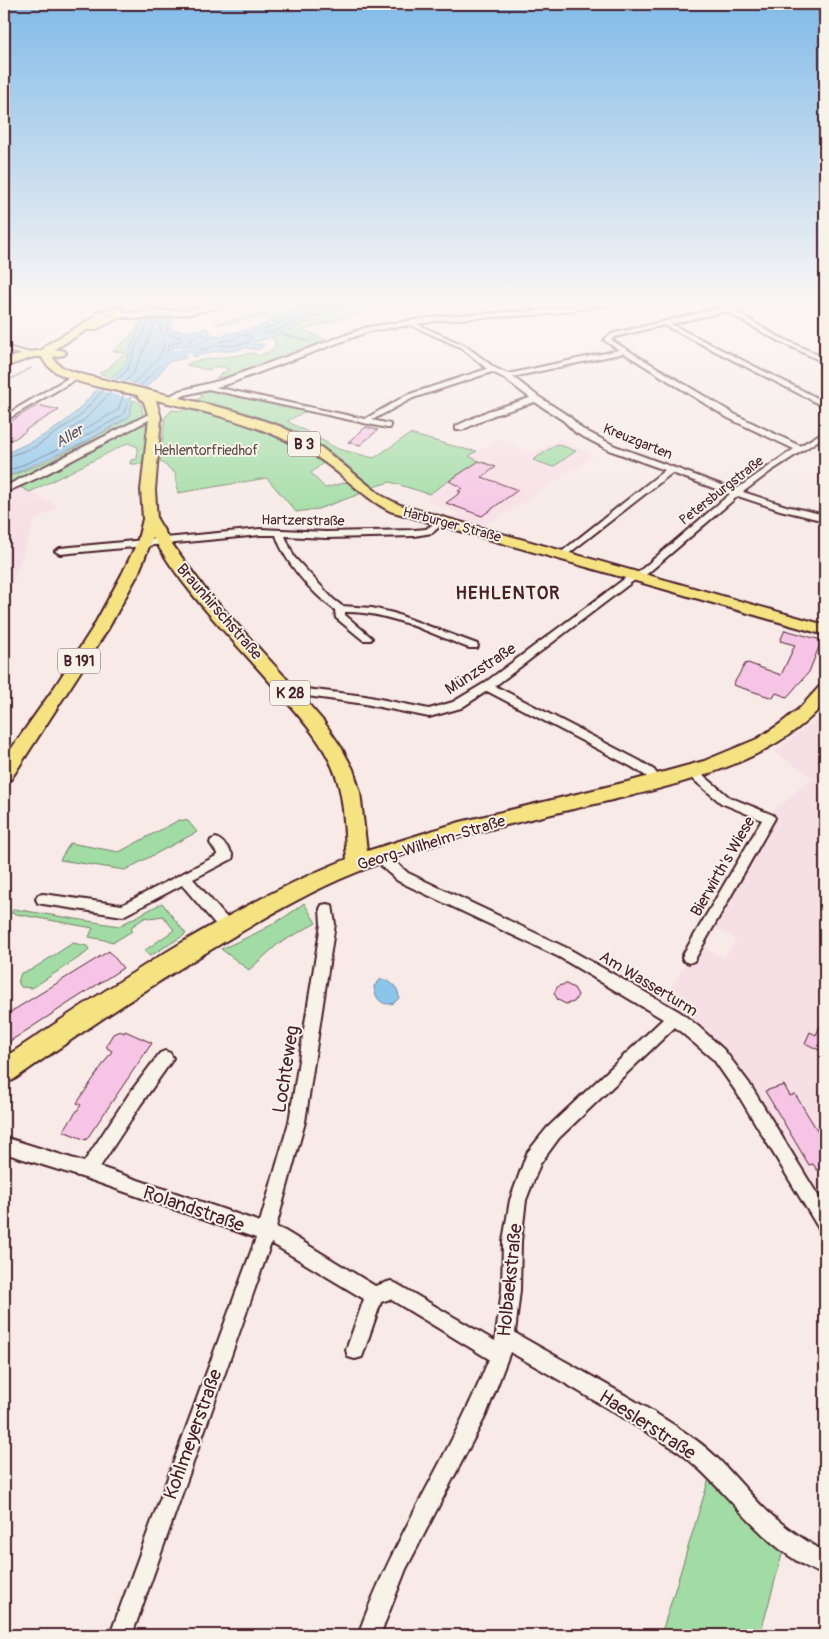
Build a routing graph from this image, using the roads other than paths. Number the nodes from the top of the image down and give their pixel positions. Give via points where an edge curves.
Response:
1 (72, 378) edge
2 (87, 378) edge
3 (91, 378) edge
4 (234, 378) edge
5 (464, 378) edge
6 (510, 378) edge
7 (670, 378) edge
8 (773, 378) edge
9 (94, 380) junction
10 (208, 387) junction
11 (142, 394) junction
12 (536, 399) junction
13 (168, 400) junction
14 (825, 405) edge
15 (154, 415) junction
16 (4, 419) edge
17 (365, 422) junction
18 (387, 426) dead end
19 (459, 428) dead end
20 (825, 433) edge
21 (800, 450) junction
22 (670, 469) junction
23 (4, 490) edge
24 (736, 494) junction
25 (825, 518) edge
26 (441, 522) junction
27 (281, 533) junction
28 (153, 548) junction
29 (60, 551) dead end
30 (563, 555) junction
31 (636, 576) junction
32 (340, 609) junction
33 (825, 630) edge
34 (367, 638) dead end
35 (473, 646) dead end
36 (487, 686) junction
37 (289, 691) junction
38 (825, 691) edge
39 (692, 772) junction
40 (4, 774) edge
41 (656, 782) junction
42 (216, 844) dead end
43 (382, 854) junction
44 (358, 863) junction
45 (184, 878) junction
46 (43, 899) dead end
47 (327, 909) dead end
48 (228, 928) junction
49 (689, 957) dead end
50 (675, 1017) junction
51 (165, 1058) dead end
52 (4, 1072) edge
53 (4, 1145) edge
54 (88, 1171) junction
55 (825, 1223) edge
56 (266, 1233) junction
57 (374, 1294) junction
58 (502, 1347) junction
59 (355, 1350) dead end
60 (825, 1564) edge
61 (121, 1635) edge
62 (369, 1635) edge

1 - 16 street
2 - 9 main road, B 3
3 - 9 main road, B 3
4 - 10 street
5 - 17 street via 413,394
6 - 12 street, Kreuzgarten
7 - 21 street via 731,416
8 - 14 street
9 - 11 main road, Harburger Straße / B 3
10 - 13 street
10 - 17 street
11 - 13 main road, Harburger Straße / B 3
11 - 15 main road via 150,400
12 - 19 street via 491,413
12 - 22 street, Kreuzgarten via 588,436
13 - 15 main road via 159,405
13 - 26 main road, Harburger Straße / B 3 via 278,430 317,451 382,502
15 - 23 street
15 - 28 main road, B 191 via 148,490
17 - 18 street
20 - 21 street, Petersburgstraße
21 - 24 street, Petersburgstraße
22 - 24 street, Kreuzgarten
22 - 30 street
24 - 25 street, Kreuzgarten
24 - 31 street, Petersburgstraße
26 - 27 street, Hartzerstraße via 429,531 333,535
26 - 30 main road, Harburger Straße / B 3
27 - 28 street, Hartzerstraße via 260,532
27 - 32 street via 290,558 329,602
28 - 29 street, Hartzerstraße
28 - 37 main road, Braunhirschstraße / K 28 via 196,587
28 - 40 main road, B 191
30 - 31 main road, Harburger Straße / B 3
31 - 33 main road, Harburger Straße / B 3
31 - 36 street, Münzstraße
32 - 34 street via 340,616
32 - 35 street via 354,607 404,619
36 - 37 street, Münzstraße via 457,705 429,713 365,700
36 - 41 street via 636,764 650,773
37 - 44 main road, Braunhirschstraße / K 28 via 326,739 343,770 352,800
38 - 39 main road, Georg-Wilhelm-Straße via 812,707 771,738
39 - 41 main road, Georg-Wilhelm-Straße
39 - 49 street, Bierwirth's Wiese via 725,800 769,818
41 - 43 main road, Georg-Wilhelm-Straße via 462,830
42 - 45 street via 227,856
43 - 44 main road, Georg-Wilhelm-Straße
43 - 50 street, Am Wasserturm via 387,863 404,877 564,953
44 - 48 main road, Georg-Wilhelm-Straße via 288,895
45 - 46 street via 123,911
45 - 48 street
47 - 56 street, Lochteweg via 328,924 297,1122
48 - 52 main road, Georg-Wilhelm-Straße via 156,970
50 - 55 street, Am Wasserturm via 730,1068
50 - 58 street, Holbaekstraße via 553,1133 533,1159 518,1200 512,1241 511,1290
51 - 54 street
53 - 54 street, Rolandstraße
54 - 56 street, Rolandstraße
56 - 57 street, Rolandstraße via 279,1237
56 - 61 street, Kohlmeyerstraße
57 - 58 street via 391,1290
57 - 59 street
58 - 60 street, Haeslerstraße via 618,1403 690,1448 762,1520 802,1551
58 - 62 street, Holbaekstraße via 478,1408 398,1562

